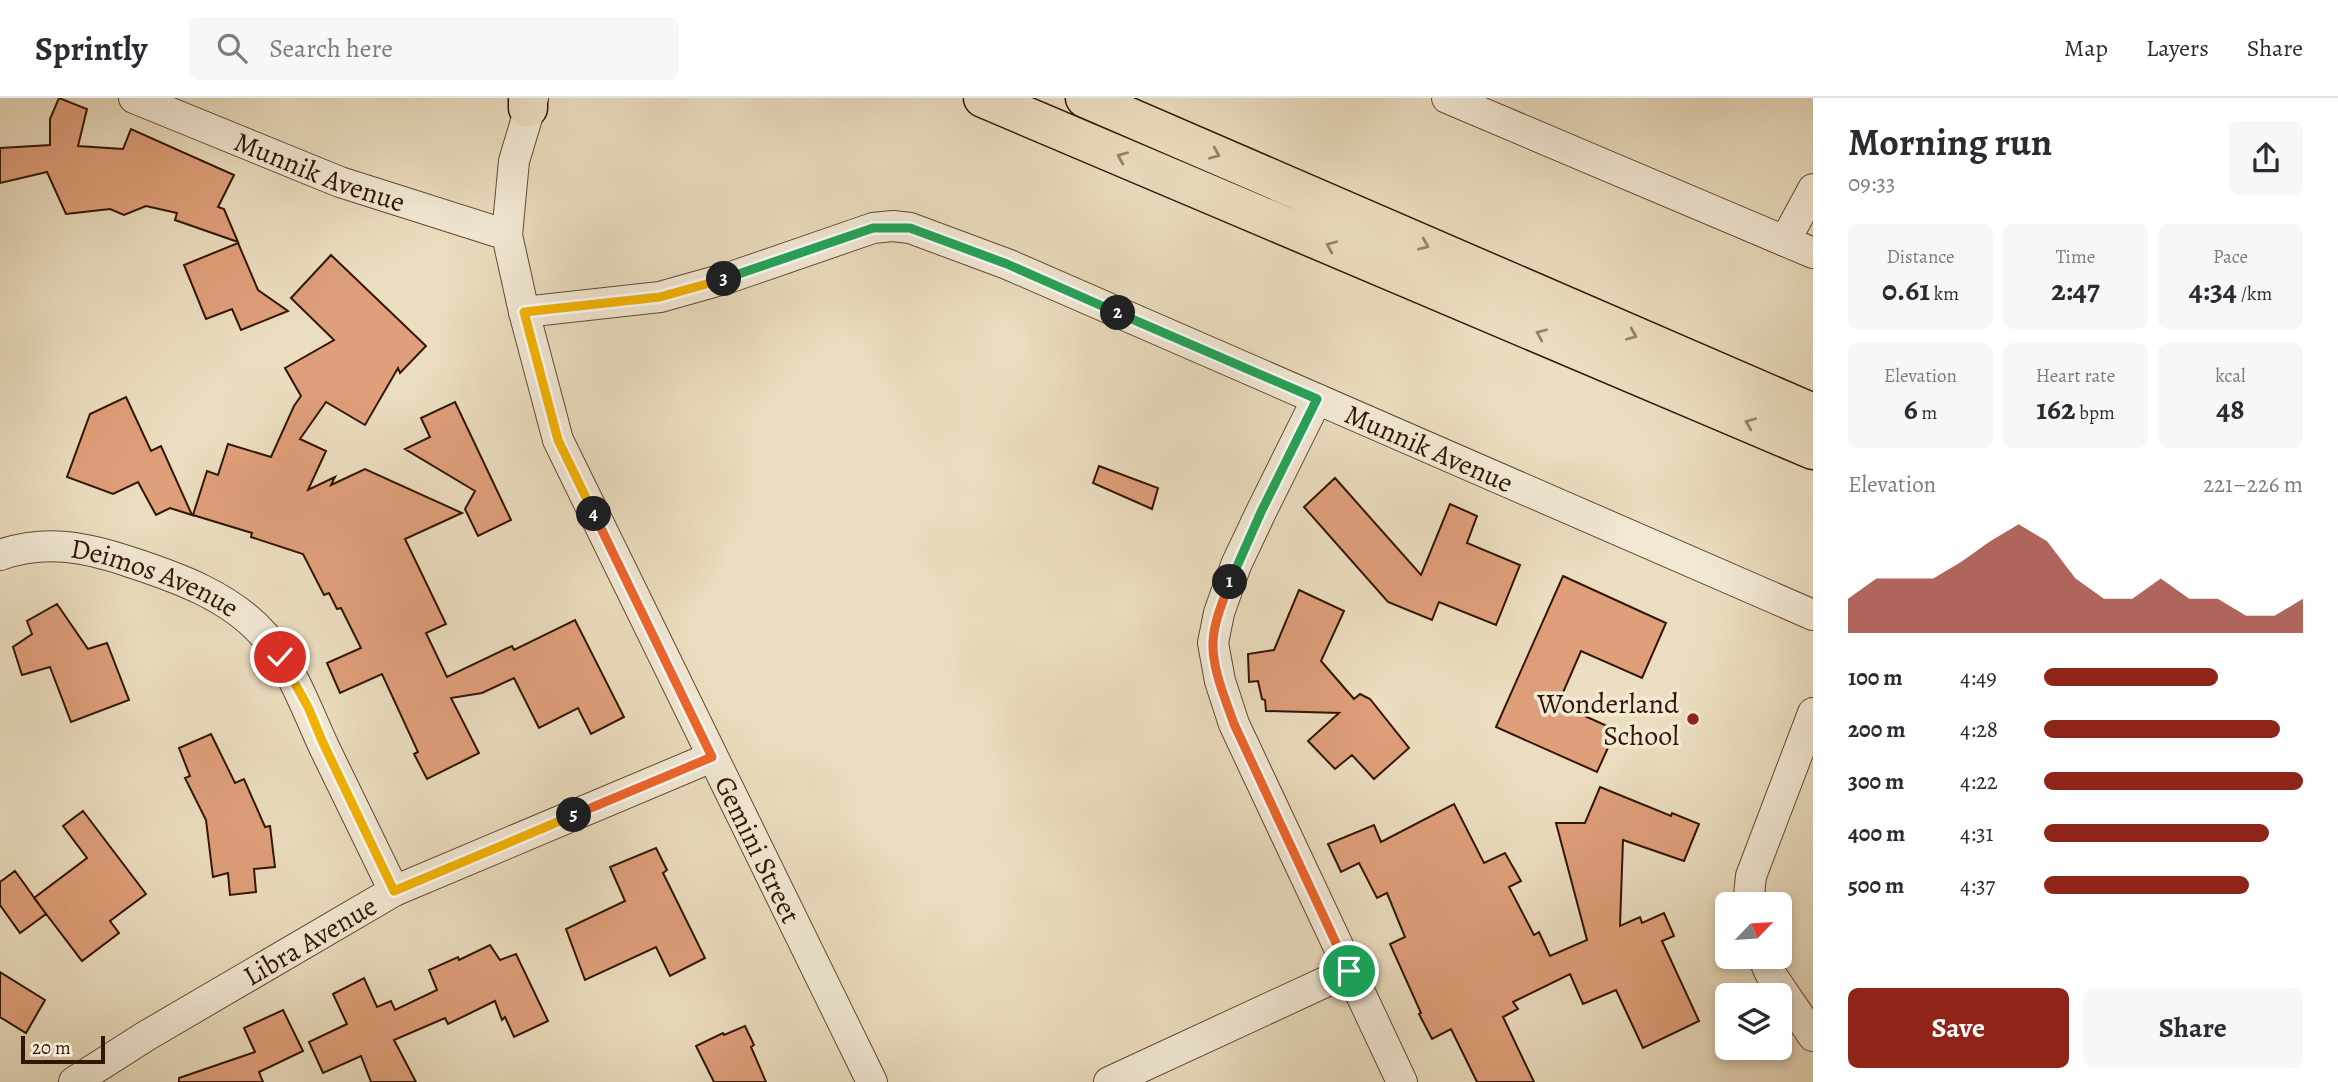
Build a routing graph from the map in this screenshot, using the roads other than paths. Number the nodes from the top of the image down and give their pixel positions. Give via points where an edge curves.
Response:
1 (134, 98) edge
2 (983, 98) edge
3 (1085, 98) edge
4 (1447, 98) edge
5 (530, 101) edge
6 (1813, 189) edge
7 (508, 235) junction
8 (1786, 241) junction
9 (1813, 253) edge
10 (524, 312) junction
11 (1317, 399) junction
12 (1813, 413) edge
13 (1813, 450) edge
14 (0, 555) edge
15 (1813, 615) edge
16 (1813, 713) edge
17 (712, 757) junction
18 (394, 891) junction
19 (1749, 892) edge
20 (1769, 970) edge
21 (1349, 971) junction
22 (1813, 1036) edge
23 (74, 1082) edge
24 (872, 1082) edge
25 (1109, 1082) edge
26 (1402, 1082) edge

1 - 7 street, Munnik Avenue via 340,182
13 -> 2 main road
3 -> 12 main road
4 - 8 street
5 - 7 street, Gemini Street via 514,161
6 - 8 street
7 - 10 street, Gemini Street
8 - 9 street
10 - 11 street, Munnik Avenue via 660,297 873,228 910,228 1007,264
10 - 17 street, Gemini Street via 558,440
11 - 15 street, Munnik Avenue
11 - 21 street via 1236,565 1213,643 1234,724
14 - 18 street, Deimos Avenue via 51,545 105,553 218,598 263,633 308,707
16 - 19 street via 1751,876
17 - 18 street, Libra Avenue
17 - 24 street, Gemini Street
18 - 23 street, Libra Avenue
20 - 22 street
21 - 25 street
21 - 26 street

